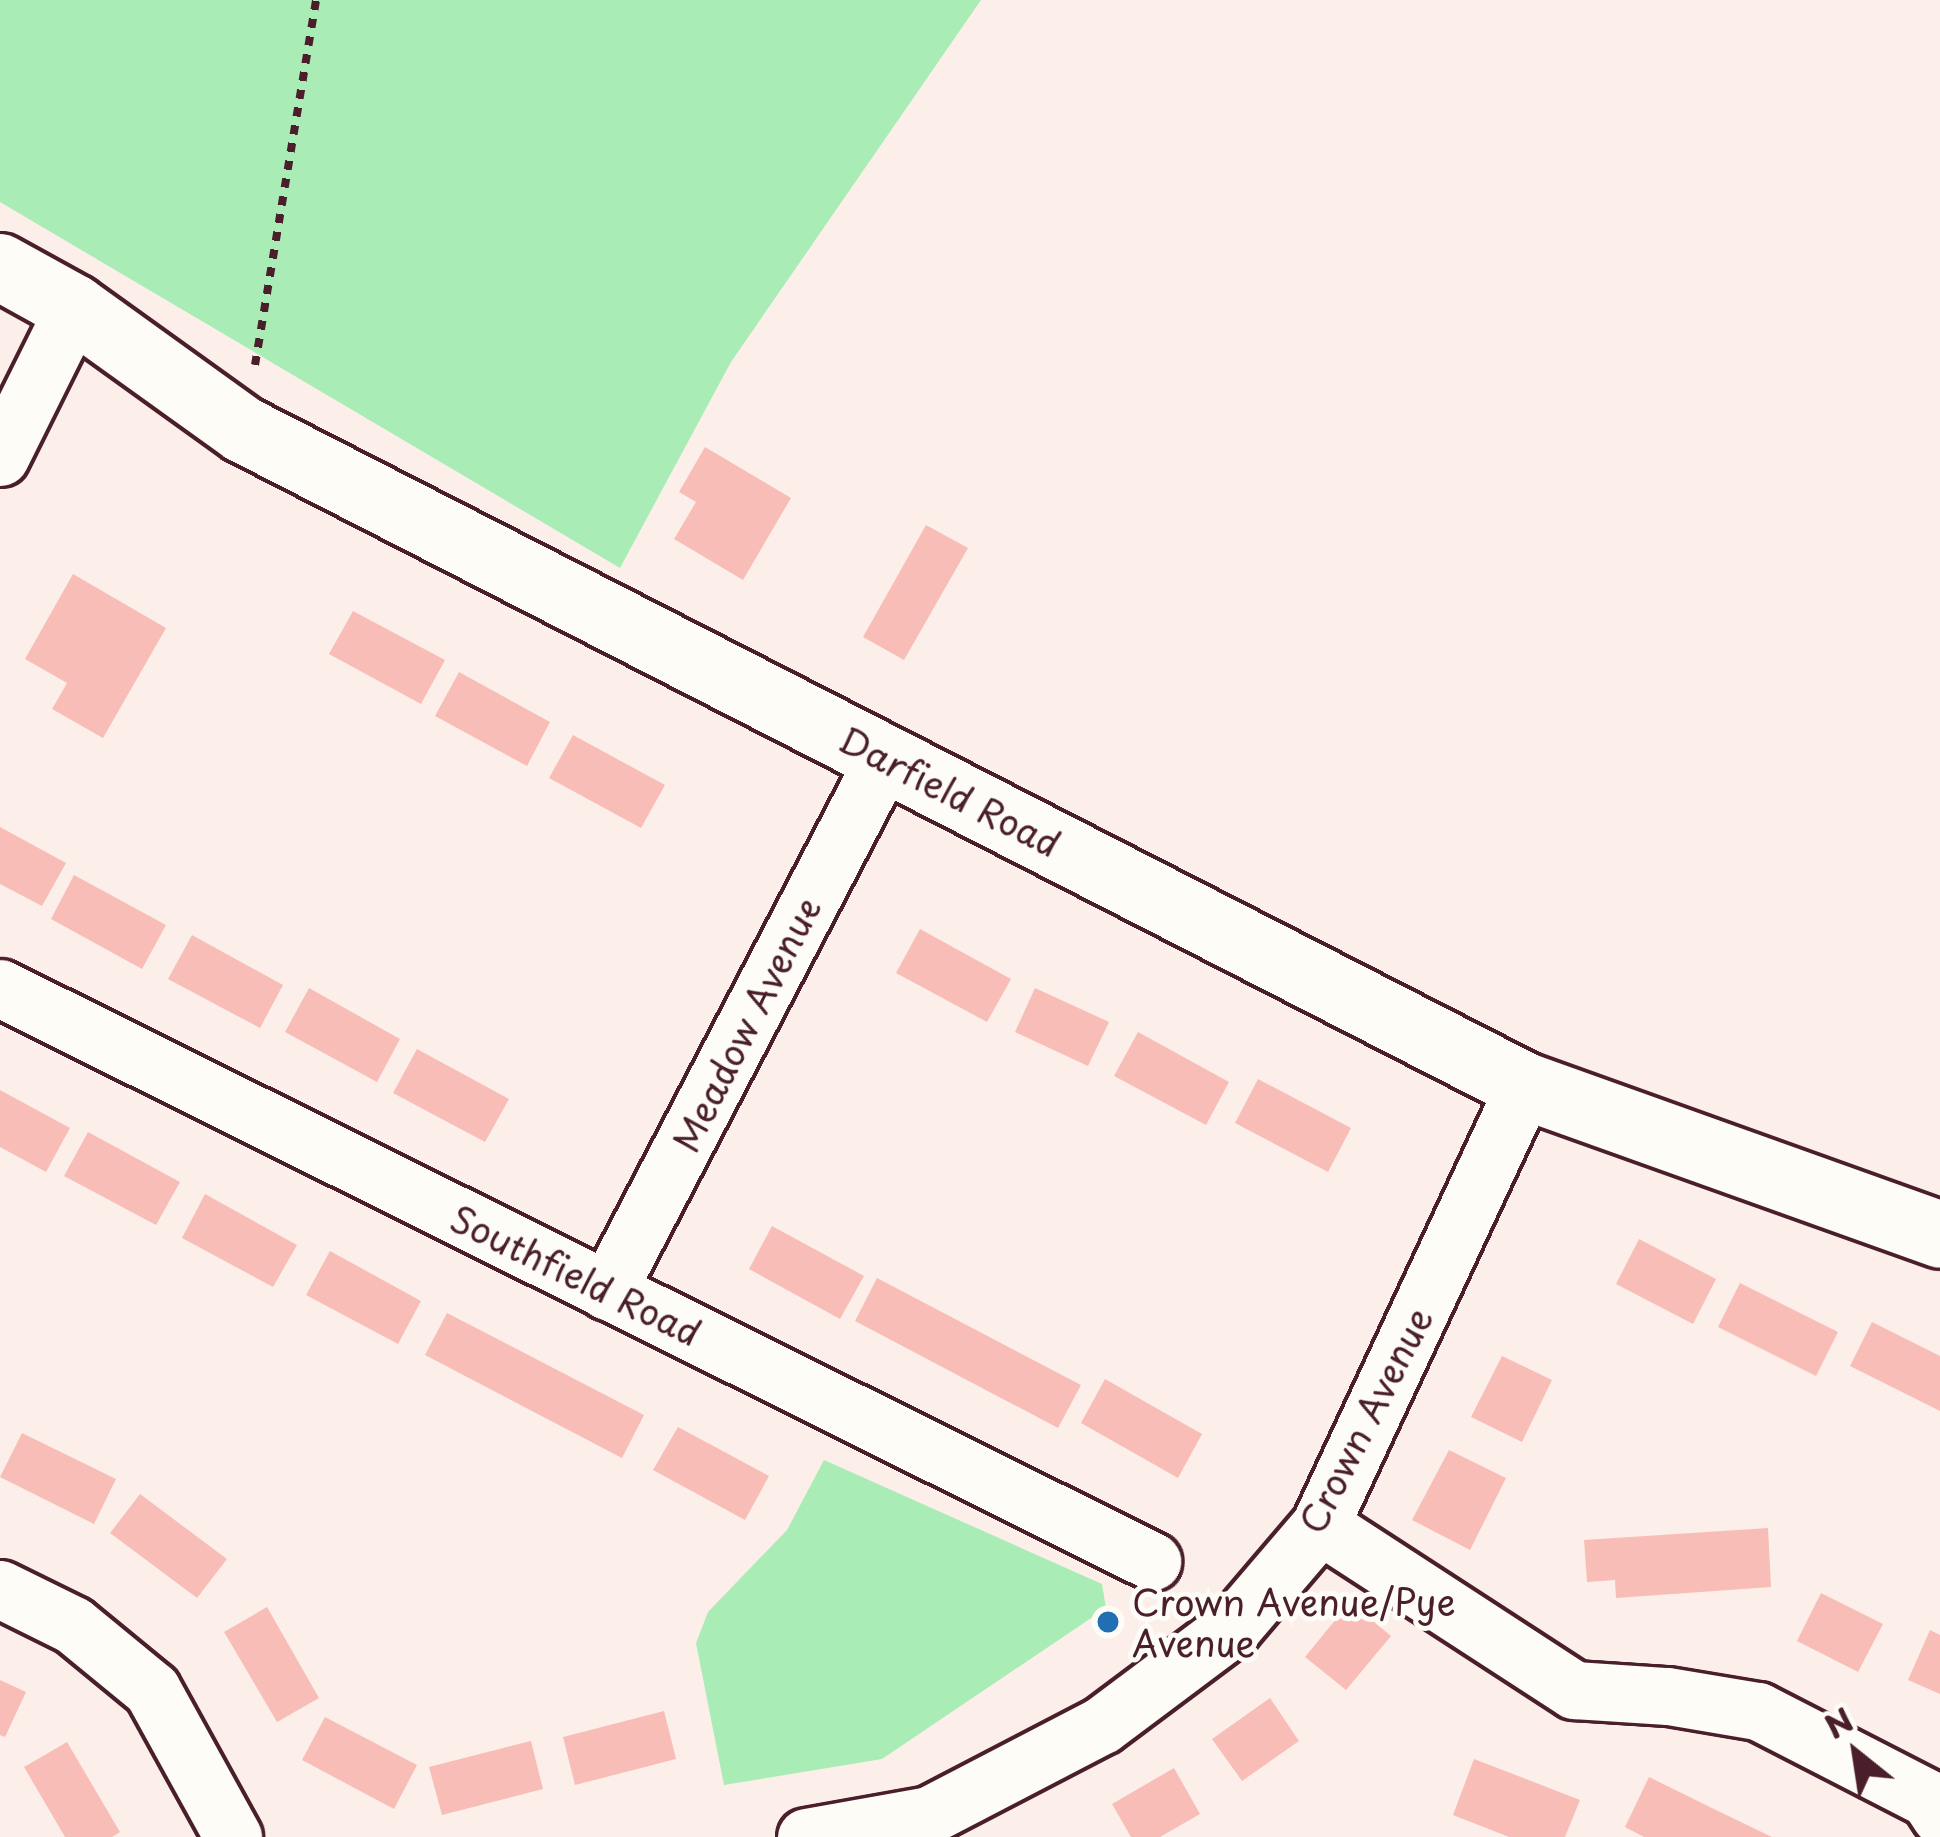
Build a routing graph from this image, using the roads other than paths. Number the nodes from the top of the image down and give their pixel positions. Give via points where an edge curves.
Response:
1 (0, 267) edge
2 (74, 308) junction
3 (0, 457) edge
4 (885, 757) junction
5 (0, 988) edge
6 (1525, 1086) junction
7 (1940, 1235) edge
8 (608, 1291) junction
9 (1320, 1525) junction
10 (1152, 1561) dead end
11 (0, 1589) edge
12 (1940, 1816) edge
13 (933, 1826) edge
14 (233, 1837) edge
15 (806, 1837) edge

1 - 2 street, Darfield Road
2 - 3 street
2 - 4 street, Darfield Road via 244,430
4 - 6 street, Darfield Road
4 - 8 street, Meadow Avenue
5 - 8 street, Southfield Road
6 - 7 street, Darfield Road
6 - 9 street, Crown Avenue
8 - 10 street, Southfield Road
9 - 12 street via 1574,1690 1758,1711 1929,1799
9 - 13 street, Crown Avenue via 1233,1627 1102,1725
11 - 14 street via 73,1625 152,1690
13 - 15 street, Crown Avenue

